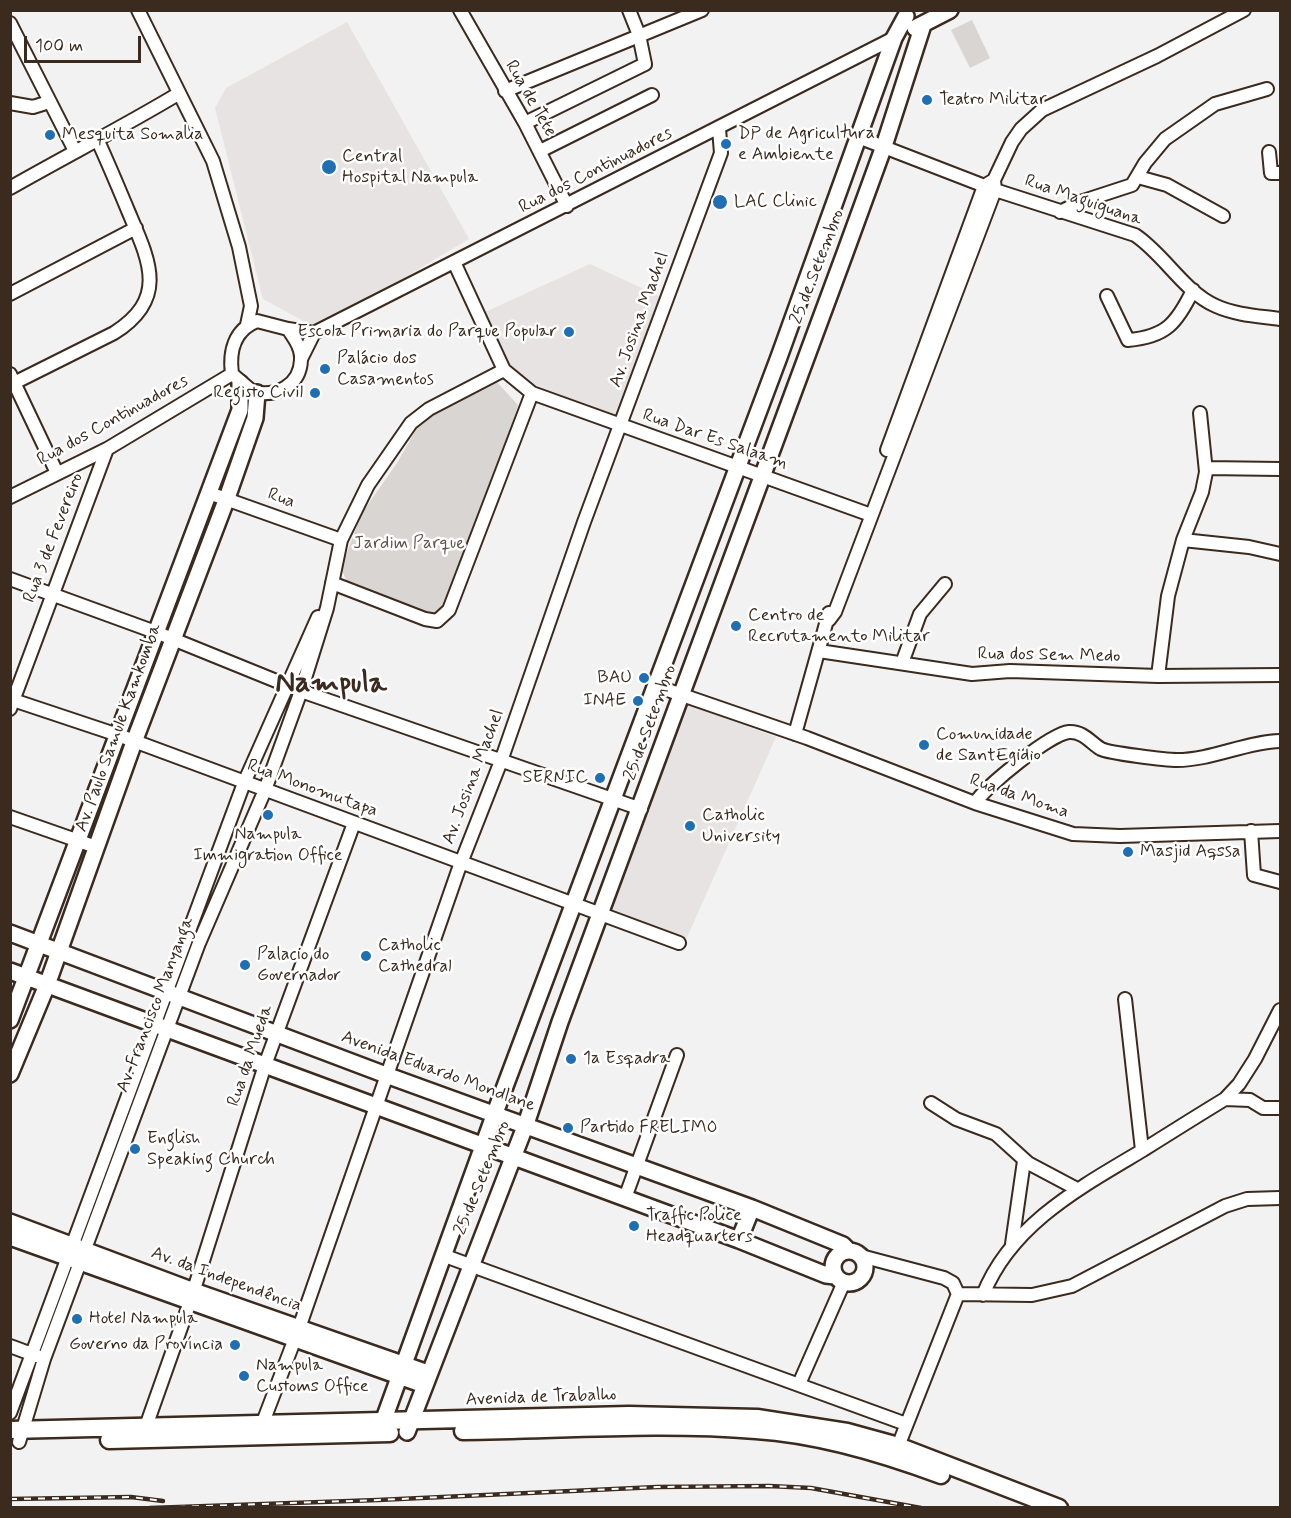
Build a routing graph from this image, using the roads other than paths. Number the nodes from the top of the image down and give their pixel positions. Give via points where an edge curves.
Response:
1 (138, 10) edge
2 (629, 10) edge
3 (702, 10) edge
4 (950, 10) edge
5 (1244, 10) edge
6 (461, 11) edge
7 (905, 13) edge
8 (10, 23) edge
9 (923, 25) junction
10 (639, 35) junction
11 (894, 38) junction
12 (1268, 89) dead end
13 (505, 91) junction
14 (178, 94) junction
15 (652, 95) dead end
16 (49, 102) junction
17 (10, 103) edge
18 (525, 123) junction
19 (719, 129) junction
20 (858, 137) junction
21 (98, 141) junction
22 (884, 146) junction
23 (75, 151) junction
24 (540, 151) junction
25 (1269, 152) dead end
26 (1281, 173) edge
27 (1138, 177) junction
28 (991, 185) junction
29 (10, 188) edge
30 (567, 206) junction
31 (1060, 212) junction
32 (1223, 216) dead end
33 (136, 228) junction
34 (819, 246) junction
35 (845, 253) junction
36 (454, 262) junction
37 (1193, 290) junction
38 (10, 294) edge
39 (1107, 296) dead end
40 (251, 306) junction
41 (1281, 319) edge
42 (267, 321) junction
43 (247, 325) junction
44 (288, 329) junction
45 (314, 333) junction
46 (778, 357) junction
47 (302, 359) junction
48 (802, 365) junction
49 (504, 370) junction
50 (236, 378) junction
51 (12, 380) edge
52 (258, 393) junction
53 (532, 393) junction
54 (1200, 413) dead end
55 (620, 426) junction
56 (107, 449) junction
57 (738, 465) junction
58 (1206, 468) junction
59 (1281, 469) edge
60 (57, 473) junction
61 (762, 475) junction
62 (209, 493) junction
63 (10, 497) edge
64 (227, 498) junction
65 (868, 513) junction
66 (341, 540) junction
67 (1183, 540) junction
68 (1281, 554) edge
69 (697, 576) junction
70 (10, 579) edge
71 (332, 583) junction
72 (945, 584) dead end
73 (721, 587) junction
74 (51, 594) junction
75 (158, 633) junction
76 (173, 639) junction
77 (819, 651) junction
78 (902, 663) junction
79 (1281, 675) edge
80 (1158, 676) junction
81 (656, 686) junction
82 (295, 688) junction
83 (682, 695) junction
84 (12, 703) edge
85 (795, 734) junction
86 (118, 735) junction
87 (1281, 741) edge
88 (134, 742) junction
89 (501, 760) junction
90 (244, 783) junction
91 (265, 790) junction
92 (615, 800) junction
93 (975, 803) junction
94 (641, 809) junction
95 (10, 818) edge
96 (354, 823) junction
97 (1251, 831) junction
98 (1281, 831) edge
99 (79, 841) junction
100 (96, 847) junction
101 (460, 864) junction
102 (1281, 882) edge
103 (202, 893) junction
104 (216, 898) junction
105 (574, 905) junction
106 (600, 916) junction
107 (10, 933) edge
108 (186, 938) junction
109 (38, 943) junction
110 (199, 943) junction
111 (679, 943) dead end
112 (58, 952) junction
113 (10, 971) edge
114 (27, 977) junction
115 (46, 985) junction
116 (172, 994) junction
117 (1125, 999) dead end
118 (1281, 1010) edge
119 (534, 1012) junction
120 (10, 1020) edge
121 (560, 1022) junction
122 (160, 1026) junction
123 (278, 1034) junction
124 (677, 1055) dead end
125 (265, 1065) junction
126 (10, 1074) edge
127 (386, 1075) junction
128 (1225, 1099) junction
129 (931, 1103) dead end
130 (375, 1106) junction
131 (1281, 1108) edge
132 (495, 1113) junction
133 (526, 1124) junction
134 (484, 1146) junction
135 (1142, 1150) junction
136 (513, 1157) junction
137 (1024, 1161) junction
138 (637, 1165) junction
139 (1077, 1189) junction
140 (625, 1198) junction
141 (1281, 1198) edge
142 (752, 1208) junction
143 (10, 1222) edge
144 (10, 1237) edge
145 (739, 1240) junction
146 (1012, 1244) junction
147 (76, 1253) junction
148 (855, 1253) junction
149 (445, 1257) junction
150 (469, 1265) junction
151 (840, 1279) junction
152 (958, 1294) junction
153 (983, 1295) junction
154 (192, 1297) junction
155 (297, 1334) junction
156 (10, 1346) edge
157 (32, 1354) junction
158 (44, 1359) junction
159 (402, 1371) junction
160 (426, 1379) junction
161 (799, 1384) junction
162 (10, 1413) edge
163 (906, 1424) junction
164 (409, 1426) junction
165 (381, 1427) junction
166 (260, 1430) junction
167 (144, 1432) junction
168 (15, 1436) edge
169 (896, 1451) junction
170 (1029, 1508) edge
171 (1059, 1508) edge

1 - 14 street
2 - 10 street
3 - 10 street
4 - 9 main road
5 - 28 street via 1042,110 1021,129
6 - 13 street, Rua de Tete
7 - 9 main road via 912,22
7 - 11 main road, 25 de Setembro
8 - 16 street
9 - 11 main road
9 - 22 main road, 25 de Setembro
10 - 13 street
10 - 18 street via 645,64
11 - 19 street, Rua dos Continuadores
11 - 20 main road, 25 de Setembro
12 - 27 street via 1215,104 1165,139
13 - 18 street, Rua de Tete
14 - 21 street
14 - 40 street via 213,161
15 - 24 street
16 - 17 street via 33,107
16 - 23 street
18 - 24 street, Rua de Tete
19 - 30 street, Rua dos Continuadores
19 - 55 street, Av. Josina Machel via 721,153
20 - 22 street, Rua Maguiguana
20 - 34 main road, 25 de Setembro
21 - 23 street
21 - 33 street
22 - 28 street, Rua Maguiguana
22 - 35 main road, 25 de Setembro
23 - 29 street
24 - 30 street, Rua de Tete
25 - 26 street via 1271,173
27 - 31 street via 1128,188
27 - 32 street via 1167,185
28 - 31 street, Rua Maguiguana
28 - 65 street
30 - 36 street, Rua dos Continuadores
31 - 37 street, Rua Maguiguana via 1135,235 1151,245
33 - 38 street
33 - 51 street via 150,263 150,288 144,305 114,333
34 - 35 main road
34 - 46 main road, 25 de Setembro
35 - 48 main road, 25 de Setembro
36 - 45 street, Rua dos Continuadores
36 - 49 street, Rua Dar Es Salaam
37 - 39 street via 1178,319 1168,328 1154,336 1128,340
37 - 41 street, Rua Maguiguana via 1214,306
40 - 42 street
40 - 43 street
42 - 43 street
42 - 44 street
43 - 50 street via 233,344 230,356
44 - 45 street
44 - 47 street
45 - 47 street
46 - 48 main road
46 - 57 main road, 25 de Setembro
47 - 52 street via 296,378 287,388
48 - 61 main road, 25 de Setembro
49 - 53 street, Rua Dar Es Salaam
49 - 66 street, Av. Francisco Manyanga via 445,400 411,423 368,485
50 - 52 street
50 - 56 street, Rua dos Continuadores
50 - 62 main road, Av. Paulo Samule Kamkomba via 240,410
51 - 60 street
52 - 64 main road, Av. Paulo Samule Kamkomba via 255,418
53 - 55 street, Rua Dar Es Salaam
53 - 71 street via 449,610 436,621 425,619
54 - 58 street
55 - 57 street, Rua Dar Es Salaam
55 - 89 street, Av. Josina Machel
56 - 60 street, Rua dos Continuadores
56 - 74 street, Rua 3 de Fevereiro
57 - 61 street, Rua Dar Es Salaam
57 - 69 main road, 25 de Setembro
58 - 59 street
58 - 67 street via 1202,492
60 - 63 street, Rua dos Continuadores
61 - 65 street, Rua Dar Es Salaam
61 - 73 main road, 25 de Setembro
62 - 64 street, Rua
62 - 75 main road, Av. Paulo Samule Kamkomba
64 - 66 street, Rua
64 - 76 main road, Av. Paulo Samule Kamkomba
65 - 77 street
66 - 71 street, Av. Francisco Manyanga
67 - 68 street
67 - 80 street via 1168,596
69 - 73 main road
69 - 81 main road, 25 de Setembro
70 - 74 street
71 - 82 street, Av. Francisco Manyanga
72 - 78 street via 920,614
73 - 83 main road, 25 de Setembro
74 - 75 street
74 - 84 street, Rua 3 de Fevereiro
75 - 76 street
75 - 86 main road, Av. Paulo Samule Kamkomba
76 - 82 street
76 - 88 main road, Av. Paulo Samule Kamkomba
77 - 78 street, Rua dos Sem Medo
77 - 85 street
78 - 80 street, Rua dos Sem Medo via 972,674 1010,671
79 - 80 street, Rua dos Sem Medo
81 - 83 street, Rua da Moma
81 - 92 main road, 25 de Setembro
82 - 89 street
82 - 90 street, Av. Francisco Manyanga
82 - 91 street, Av. Francisco Manyanga
83 - 85 street, Rua da Moma
83 - 94 main road, 25 de Setembro
84 - 86 street, Rua Monomutapa
85 - 93 street, Rua da Moma
86 - 88 street, Rua Monomutapa
86 - 99 main road, Av. Paulo Samule Kamkomba
87 - 93 street via 1176,760 1101,749 1092,740 1071,732 1058,736 1013,767
88 - 90 street, Rua Monomutapa
88 - 100 main road, Av. Paulo Samule Kamkomba
89 - 92 street
89 - 101 street, Av. Josina Machel
90 - 91 street, Rua Monomutapa
90 - 103 street, Av. Francisco Manyanga
91 - 96 street, Rua Monomutapa
91 - 104 street, Av. Francisco Manyanga
92 - 94 street
92 - 105 main road, 25 de Setembro
93 - 97 street, Rua da Moma via 1072,834
94 - 106 main road, 25 de Setembro
95 - 99 street
96 - 101 street, Rua Monomutapa
96 - 123 street, Rua da Mueda
97 - 98 street, Rua da Moma
97 - 102 street via 1254,875
99 - 100 street
99 - 109 main road, Av. Paulo Samule Kamkomba
100 - 112 main road, Av. Paulo Samule Kamkomba
101 - 105 street, Rua Monomutapa
101 - 127 street, Av. Josina Machel
103 - 104 street
103 - 108 street, Av. Francisco Manyanga
104 - 110 street, Av. Francisco Manyanga
105 - 106 street, Rua Monomutapa
105 - 119 main road, 25 de Setembro
106 - 111 street, Rua Monomutapa
106 - 121 main road, 25 de Setembro
107 - 109 main road, Avenida Eduardo Mondlane
108 - 110 street
108 - 116 street, Av. Francisco Manyanga
109 - 112 main road, Avenida Eduardo Mondlane
109 - 114 main road, Av. Paulo Samule Kamkomba
110 - 116 street, Av. Francisco Manyanga
112 - 115 main road, Av. Paulo Samule Kamkomba
112 - 116 main road, Avenida Eduardo Mondlane
113 - 114 main road
114 - 115 main road
114 - 120 main road, Av. Paulo Samule Kamkomba
115 - 122 main road
115 - 126 main road, Av. Paulo Samule Kamkomba
116 - 122 street, Av. Francisco Manyanga
116 - 123 main road, Avenida Eduardo Mondlane
117 - 135 street
118 - 128 street via 1249,1067
119 - 121 main road
119 - 132 main road, 25 de Setembro
121 - 133 main road, 25 de Setembro
122 - 125 main road
122 - 147 street, Av. Francisco Manyanga
123 - 125 street, Rua da Mueda
123 - 127 main road, Avenida Eduardo Mondlane
124 - 138 street
125 - 130 main road
125 - 154 street, Rua da Mueda
127 - 130 street, Av. Josina Machel
127 - 132 main road, Avenida Eduardo Mondlane
128 - 131 street
128 - 135 street
129 - 137 street via 956,1119 996,1134
130 - 134 main road
130 - 155 street, Av. Josina Machel
132 - 133 main road, Avenida Eduardo Mondlane
132 - 134 main road, 25 de Setembro
133 - 136 main road, 25 de Setembro
133 - 138 main road, Avenida Eduardo Mondlane
134 - 136 main road
134 - 149 main road, 25 de Setembro
135 - 139 street
136 - 140 main road
136 - 150 main road, 25 de Setembro
137 - 139 street
137 - 146 street
138 - 140 street
138 - 142 main road, Avenida Eduardo Mondlane
139 - 146 street
140 - 145 main road
141 - 153 street via 1247,1199 1225,1206 1072,1286 1032,1295
142 - 145 main road
142 - 148 main road, Avenida Eduardo Mondlane
143 - 147 main road, Av. da Independência
144 - 147 main road, Av. da Independência
145 - 151 main road
146 - 153 street
147 - 154 main road, Av. da Independência
147 - 157 street, Av. Francisco Manyanga
147 - 158 street, Av. Francisco Manyanga
148 - 151 main road via 842,1252 835,1258 833,1268
148 - 151 main road via 865,1265 863,1275 855,1282
148 - 152 street via 944,1278 953,1283
149 - 150 street
149 - 159 main road, 25 de Setembro
150 - 160 main road, 25 de Setembro
150 - 161 street
151 - 161 street
152 - 153 street
152 - 163 street
154 - 155 main road, Av. da Independência
154 - 167 street, Rua da Mueda
155 - 159 main road, Av. da Independência
155 - 166 street, Av. Josina Machel
156 - 157 street
157 - 158 street
157 - 162 street, Av. Francisco Manyanga
158 - 168 street, Av. Francisco Manyanga
159 - 160 main road, Av. da Independência
159 - 165 main road, 25 de Setembro
160 - 164 main road, 25 de Setembro
161 - 163 street
163 - 169 street
164 - 165 highway, Avenida de Trabalho
164 - 169 highway, Avenida de Trabalho via 628,1421 756,1424 847,1445
165 - 166 highway, Avenida de Trabalho
166 - 167 highway, Avenida de Trabalho
167 - 168 highway, Avenida de Trabalho
169 - 170 highway, Avenida de Trabalho
169 - 171 highway, Avenida de Trabalho

